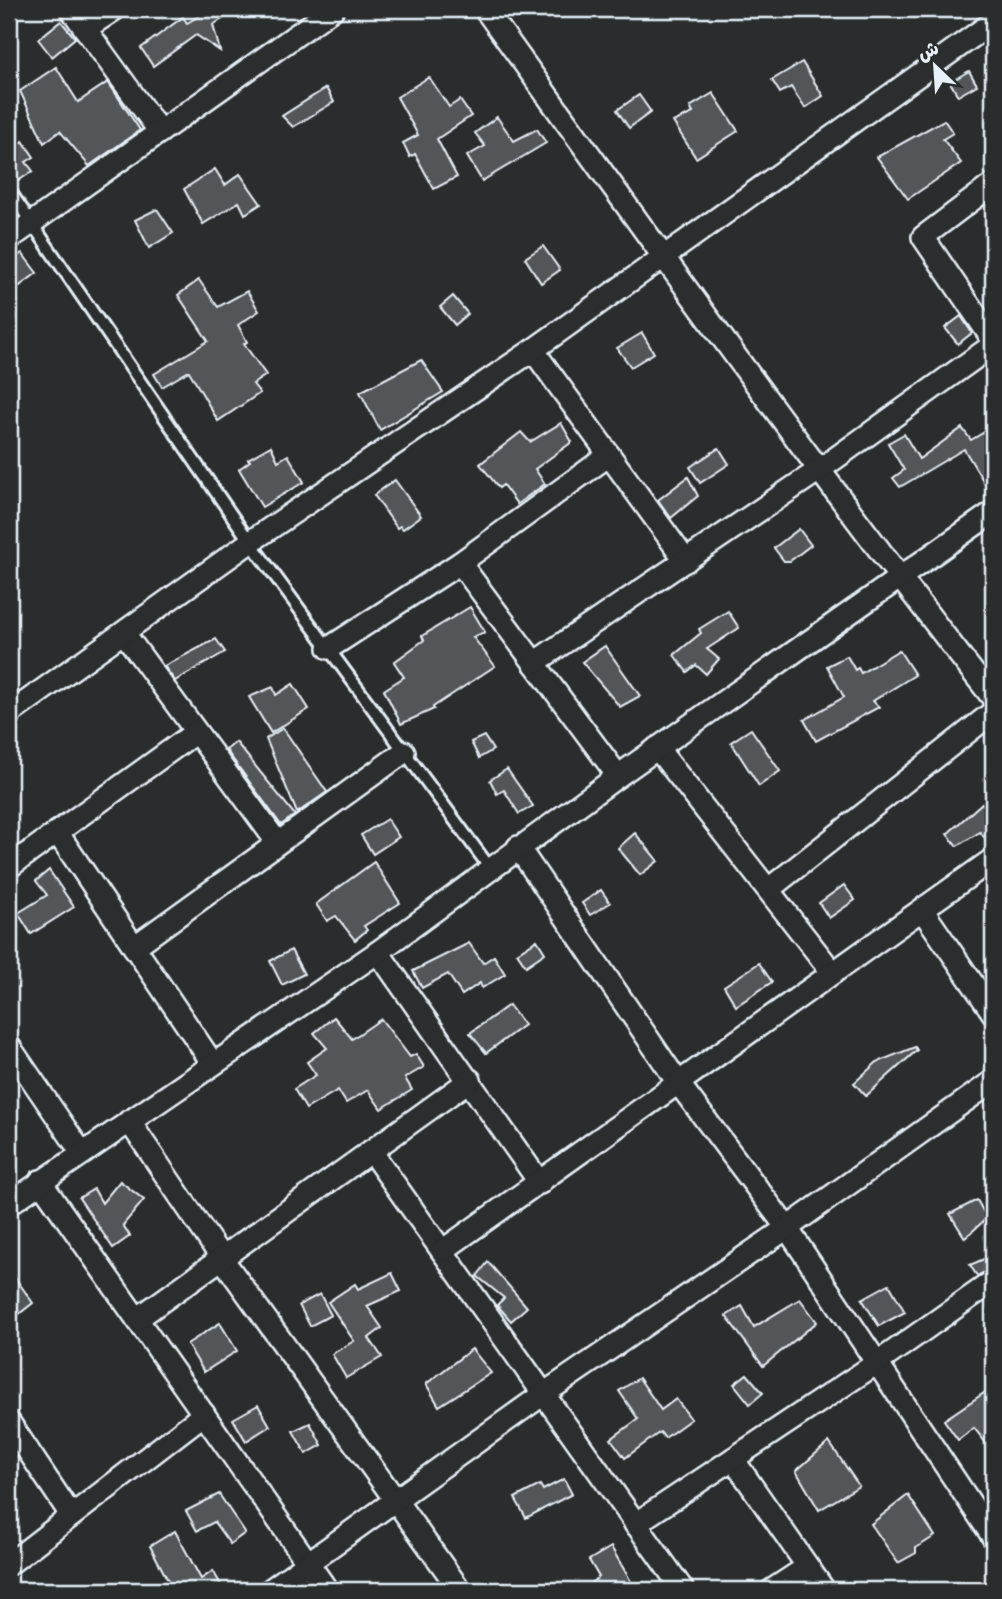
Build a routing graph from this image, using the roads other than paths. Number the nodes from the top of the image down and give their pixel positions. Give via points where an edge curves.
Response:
1 (71, 9) edge
2 (115, 9) edge
3 (333, 9) edge
4 (485, 9) edge
5 (993, 22) edge
6 (85, 29) junction
7 (160, 132) junction
8 (993, 184) edge
9 (9, 190) edge
10 (32, 222) junction
11 (9, 239) edge
12 (662, 258) junction
13 (993, 341) edge
14 (533, 350) junction
15 (609, 455) junction
16 (819, 470) junction
17 (993, 512) edge
18 (250, 542) junction
19 (685, 561) junction
20 (460, 563) junction
21 (900, 579) junction
22 (124, 633) junction
23 (329, 648) junction
24 (534, 663) junction
25 (993, 698) edge
26 (993, 712) edge
27 (9, 713) edge
28 (196, 732) junction
29 (657, 748) junction
30 (404, 752) junction
31 (618, 776) junction
32 (57, 832) junction
33 (277, 842) junction
34 (518, 848) junction
35 (993, 859) edge
36 (9, 867) edge
37 (490, 868) junction
38 (769, 889) junction
39 (923, 911) junction
40 (134, 947) junction
41 (378, 952) junction
42 (833, 973) junction
43 (993, 1013) edge
44 (9, 1046) edge
45 (213, 1064) junction
46 (470, 1080) junction
47 (993, 1081) edge
48 (679, 1084) junction
49 (129, 1121) junction
50 (371, 1150) junction
51 (82, 1153) junction
52 (40, 1181) junction
53 (540, 1182) junction
54 (9, 1204) edge
55 (787, 1228) junction
56 (442, 1251) junction
57 (221, 1257) junction
58 (993, 1281) edge
59 (137, 1319) junction
60 (877, 1363) junction
61 (541, 1395) junction
62 (204, 1414) junction
63 (9, 1422) edge
64 (733, 1459) junction
65 (399, 1500) junction
66 (71, 1515) junction
67 (635, 1524) junction
68 (993, 1537) edge
69 (308, 1563) junction
70 (9, 1564) edge
71 (807, 1567) junction
72 (270, 1590) edge
73 (327, 1590) edge
74 (460, 1590) edge
75 (683, 1590) edge
76 (772, 1590) edge
77 (824, 1590) edge

1 - 6 street
2 - 6 street
3 - 7 street
4 - 12 street
5 - 12 street
6 - 7 street
7 - 10 street
8 - 13 street via 923,237
9 - 10 lane
10 - 11 street
10 - 18 lane
12 - 14 street
12 - 16 street
13 - 16 street
14 - 15 street
14 - 18 street
15 - 19 street
15 - 20 street
16 - 19 street
16 - 21 street
17 - 21 street
18 - 22 street
18 - 23 lane
19 - 24 street
20 - 23 street
20 - 24 street
21 - 25 street
21 - 29 street
22 - 27 street
22 - 28 street
23 - 30 lane
24 - 31 street
26 - 38 street
28 - 32 street
28 - 33 street
29 - 31 street
29 - 38 street
30 - 33 street
30 - 37 lane
31 - 34 street
32 - 36 street
32 - 40 street
33 - 40 street
34 - 37 street
34 - 48 street
35 - 39 street
37 - 41 street
38 - 42 street
39 - 42 street
39 - 43 street
40 - 45 street
41 - 45 street
41 - 46 street
42 - 48 street
44 - 51 street
45 - 49 street
46 - 50 street
46 - 53 street
47 - 55 street
48 - 53 street
48 - 55 street
49 - 51 street
49 - 57 street
50 - 56 street
50 - 57 street
51 - 52 street
52 - 54 street
52 - 59 street
53 - 56 street
55 - 60 street
55 - 61 street
56 - 61 street
57 - 59 street
57 - 65 street
58 - 60 street
59 - 62 street
60 - 64 street
60 - 68 street
61 - 65 street
61 - 67 street
62 - 66 street
62 - 69 street
63 - 66 street
64 - 67 street
64 - 71 street
65 - 69 street
65 - 74 street
66 - 70 street
67 - 75 street
69 - 72 street
69 - 73 street
71 - 76 street
71 - 77 street

